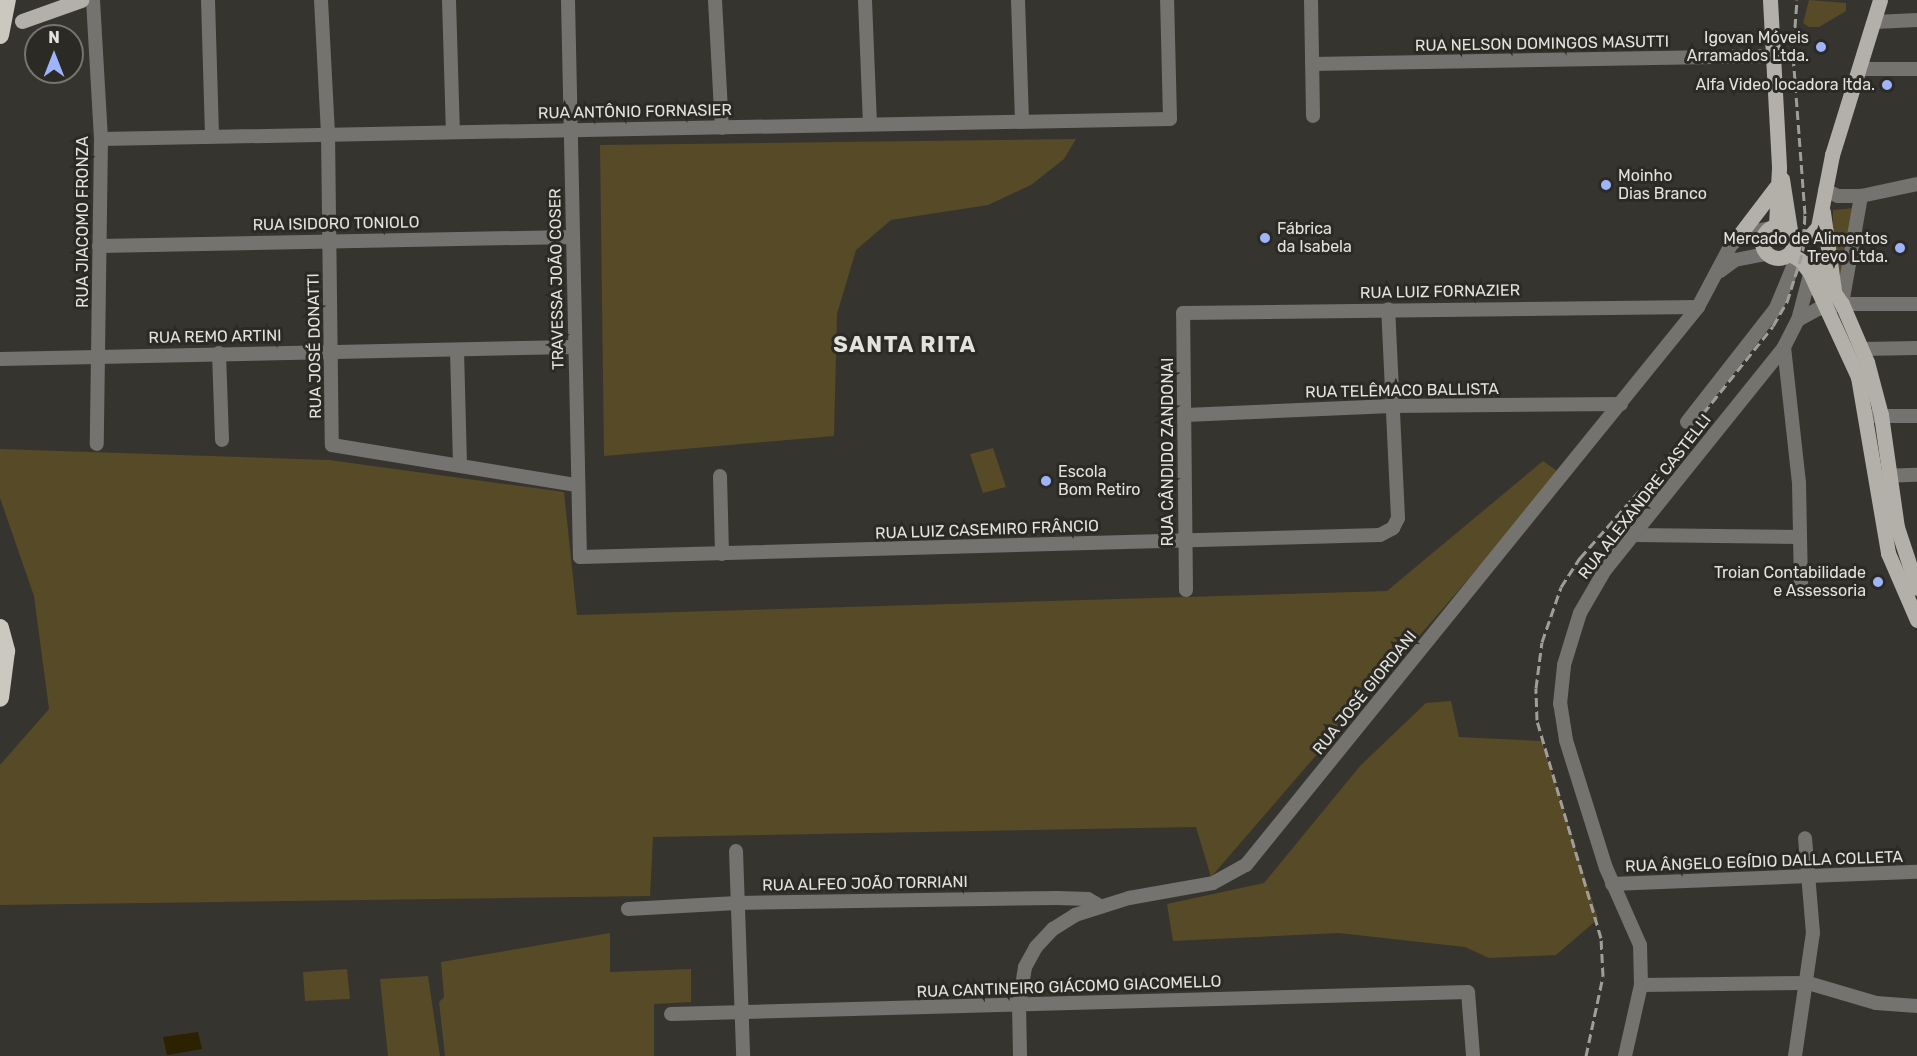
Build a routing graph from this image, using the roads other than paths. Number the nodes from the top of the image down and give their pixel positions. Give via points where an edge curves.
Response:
1 (7, 0) edge
2 (33, 0) edge
3 (81, 0) edge
4 (93, 0) edge
5 (208, 0) edge
6 (321, 0) edge
7 (449, 0) edge
8 (568, 0) edge
9 (715, 0) edge
10 (866, 0) edge
11 (1018, 0) edge
12 (1167, 0) edge
13 (1311, 0) edge
14 (1770, 0) edge
15 (1880, 0) edge
16 (1917, 20) edge
17 (1875, 21) junction
18 (6, 26) edge
19 (1772, 56) junction
20 (1312, 64) junction
21 (1860, 69) junction
22 (1917, 69) edge
23 (1313, 116) dead end
24 (1022, 120) junction
25 (870, 124) junction
26 (722, 128) junction
27 (573, 130) junction
28 (453, 132) junction
29 (328, 134) junction
30 (212, 136) junction
31 (101, 139) junction
32 (1777, 180) junction
33 (1917, 184) edge
34 (1825, 190) junction
35 (1861, 196) junction
36 (1823, 210) junction
37 (573, 237) junction
38 (1737, 238) junction
39 (330, 240) junction
40 (1787, 240) junction
41 (99, 246) junction
42 (1767, 254) junction
43 (1812, 268) junction
44 (1720, 271) junction
45 (1835, 301) junction
46 (1917, 304) edge
47 (1698, 306) junction
48 (1388, 309) junction
49 (1183, 313) joint
50 (1798, 320) junction
51 (574, 347) junction
52 (1784, 347) junction
53 (1917, 348) edge
54 (1863, 349) junction
55 (457, 350) junction
56 (331, 351) junction
57 (219, 353) junction
58 (99, 357) junction
59 (0, 359) edge
60 (1621, 404) junction
61 (1392, 406) junction
62 (1185, 415) junction
63 (1874, 416) junction
64 (1917, 416) edge
65 (1687, 422) dead end
66 (222, 440) dead end
67 (97, 444) dead end
68 (460, 464) junction
69 (1917, 475) edge
70 (720, 476) dead end
71 (1881, 476) junction
72 (577, 485) junction
73 (1636, 535) junction
74 (1800, 537) junction
75 (1185, 541) junction
76 (722, 554) junction
77 (580, 557) joint
78 (1898, 583) junction
79 (1916, 584) edge
80 (1801, 586) dead end
81 (1186, 590) dead end
82 (1917, 620) edge
83 (0, 628) edge
84 (0, 698) edge
85 (1805, 838) dead end
86 (736, 851) dead end
87 (1917, 872) edge
88 (1809, 878) junction
89 (1612, 884) junction
90 (737, 903) junction
91 (1100, 906) junction
92 (628, 909) dead end
93 (1808, 983) junction
94 (1641, 985) junction
95 (1019, 1005) junction
96 (1917, 1006) edge
97 (741, 1012) junction
98 (671, 1014) dead end
99 (743, 1056) edge
100 (1020, 1056) edge
101 (1473, 1056) edge
102 (1625, 1056) edge
103 (1795, 1056) edge

1 - 18 highway
2 - 18 main road
3 - 18 main road
4 - 31 street, RUA JIACOMO FRONZA
5 - 30 street
6 - 29 street, RUA JOSÉ DONATTI
7 - 28 street
8 - 27 street, TRAVESSA JOÃO COSER
9 - 26 street
10 - 25 street
11 - 24 street
12 - 24 street, RUA ANTÔNIO FORNASIER via 1170,119
13 - 20 street
14 - 19 main road
15 - 17 main road
16 - 17 street
17 - 21 main road
19 - 20 street, RUA NELSON DOMINGOS MASUTTI
19 - 32 main road
20 - 23 street
21 - 22 street
21 - 34 main road
24 - 25 street, RUA ANTÔNIO FORNASIER
25 - 26 street, RUA ANTÔNIO FORNASIER
26 - 27 street, RUA ANTÔNIO FORNASIER
27 - 28 street, RUA ANTÔNIO FORNASIER
27 - 37 street, TRAVESSA JOÃO COSER
28 - 29 street, RUA ANTÔNIO FORNASIER
29 - 30 street, RUA ANTÔNIO FORNASIER
29 - 39 street, RUA JOSÉ DONATTI
30 - 31 street, RUA ANTÔNIO FORNASIER
31 - 41 street, RUA JIACOMO FRONZA
32 - 38 main road
32 - 40 main road via 1784,181
33 - 35 street
34 - 35 street via 1838,196
34 - 36 main road
35 - 45 street
36 - 40 main road via 1810,236
36 - 45 main road
37 - 39 street, RUA ISIDORO TONIOLO
37 - 51 street, TRAVESSA JOÃO COSER
38 - 40 street
38 - 44 street, RUA JOSÉ GIORDANI
39 - 41 street, RUA ISIDORO TONIOLO
39 - 56 street, RUA JOSÉ DONATTI
40 - 42 main road via 1781,258
40 - 42 main road via 1762,240
40 - 43 main road
40 - 65 street via 1776,308
41 - 58 street, RUA JIACOMO FRONZA
42 - 44 street via 1736,260
43 - 45 main road
43 - 50 street, RUA ALEXANDRE CASTELLI
44 - 47 street, RUA JOSÉ GIORDANI
45 - 46 street
45 - 50 street
45 - 54 main road
45 - 63 main road
47 - 48 street, RUA LUIZ FORNAZIER
47 - 60 street, RUA JOSÉ GIORDANI
48 - 49 street, RUA LUIZ FORNAZIER
48 - 61 street
49 - 62 street, RUA CÂNDIDO ZANDONAI
50 - 52 street, RUA ALEXANDRE CASTELLI
51 - 55 street, RUA REMO ARTINI
51 - 72 street, TRAVESSA JOÃO COSER
52 - 73 street, RUA ALEXANDRE CASTELLI
52 - 74 street via 1799,482
53 - 54 street
54 - 63 main road
55 - 56 street, RUA REMO ARTINI
55 - 68 street
56 - 57 street, RUA REMO ARTINI
56 - 68 street, RUA JOSÉ DONATTI via 332,445
57 - 58 street, RUA REMO ARTINI
57 - 66 street
58 - 59 street, RUA REMO ARTINI
58 - 67 street, RUA JIACOMO FRONZA
60 - 61 street, RUA TELÊMACO BALLISTA
60 - 91 street, RUA JOSÉ GIORDANI via 1246,865 1213,883
61 - 62 street, RUA TELÊMACO BALLISTA
61 - 75 street, RUA LUIZ CASEMIRO FRÂNCIO via 1398,518 1393,528 1380,536
62 - 75 street, RUA CÂNDIDO ZANDONAI
63 - 64 street
63 - 71 main road
68 - 72 street, RUA JOSÉ DONATTI
69 - 71 street
70 - 76 street
71 - 78 main road via 1886,545
71 - 79 main road
72 - 77 street, TRAVESSA JOÃO COSER
73 - 74 street
73 - 89 street, RUA ALEXANDRE CASTELLI via 1605,570 1580,613 1561,686 1561,720 1566,740
74 - 80 street
75 - 76 street, RUA LUIZ CASEMIRO FRÂNCIO
75 - 81 street, RUA CÂNDIDO ZANDONAI
76 - 77 street, RUA LUIZ CASEMIRO FRÂNCIO
78 - 79 street
78 - 82 main road
83 - 84 highway via 6,651
85 - 88 street
86 - 90 street
87 - 88 street, RUA ÂNGELO EGÍDIO DALLA COLLETA
88 - 89 street, RUA ÂNGELO EGÍDIO DALLA COLLETA
88 - 93 street via 1813,925
89 - 94 street, RUA ALEXANDRE CASTELLI via 1636,932
90 - 91 street, RUA ALFEO JOÃO TORRIANI via 1057,898 1088,899
90 - 92 street, RUA ALFEO JOÃO TORRIANI
90 - 97 street
91 - 95 street, RUA JOSÉ GIORDANI via 1053,929 1036,946 1025,967
93 - 94 street
93 - 96 street via 1876,1003
93 - 103 street
94 - 102 street, RUA ALEXANDRE CASTELLI
95 - 97 street, RUA CANTINEIRO GIÁCOMO GIACOMELLO
95 - 100 street, RUA JOSÉ GIORDANI
95 - 101 street, RUA CANTINEIRO GIÁCOMO GIACOMELLO via 1468,992
97 - 98 street, RUA CANTINEIRO GIÁCOMO GIACOMELLO
97 - 99 street

